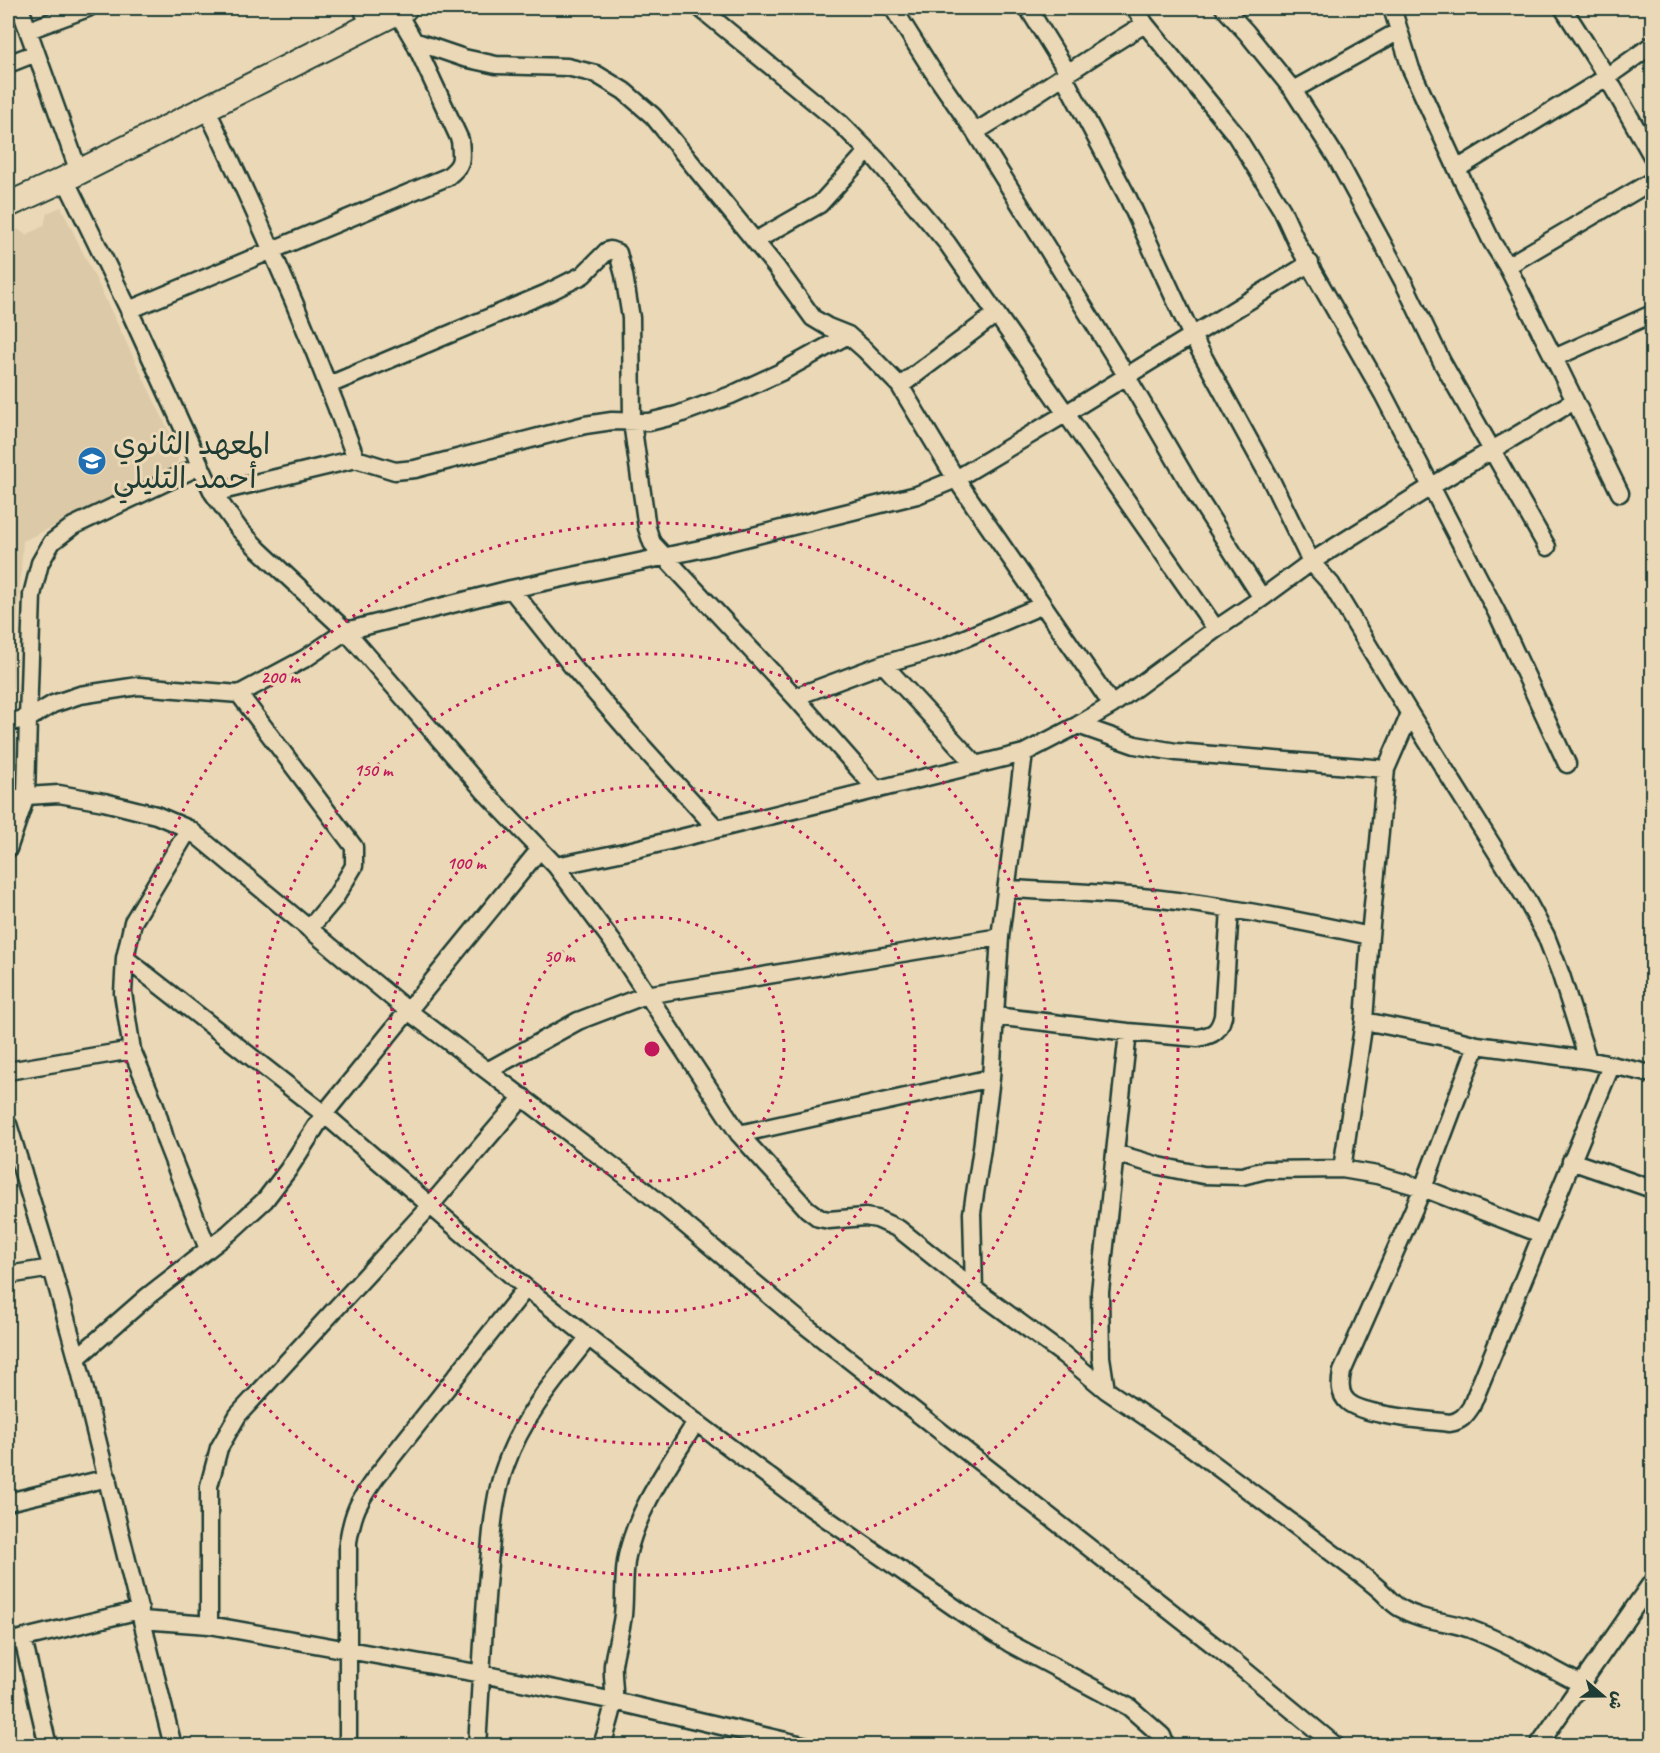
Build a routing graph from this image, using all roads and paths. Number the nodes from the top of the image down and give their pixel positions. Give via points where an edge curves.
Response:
1 (20, 8) edge
2 (88, 8) edge
3 (700, 8) edge
4 (893, 8) edge
5 (1028, 8) edge
6 (1135, 8) edge
7 (1224, 8) edge
8 (1392, 8) edge
9 (1563, 8) edge
10 (401, 10) edge
11 (366, 17) edge
12 (1145, 24) junction
13 (29, 30) junction
14 (1399, 31) junction
15 (414, 41) junction
16 (1653, 45) edge
17 (36, 53) junction
18 (8, 64) edge
19 (1066, 74) junction
20 (1607, 77) junction
21 (1293, 90) junction
22 (206, 108) junction
23 (975, 132) junction
24 (868, 151) junction
25 (1653, 156) edge
26 (1457, 169) junction
27 (72, 175) junction
28 (1653, 181) edge
29 (8, 205) edge
30 (755, 241) junction
31 (272, 250) junction
32 (1310, 263) junction
33 (1507, 266) junction
34 (129, 309) junction
35 (996, 314) junction
36 (1653, 314) edge
37 (848, 335) junction
38 (1192, 336) junction
39 (1554, 358) junction
40 (1126, 375) junction
41 (329, 385) junction
42 (900, 386) junction
43 (1574, 400) junction
44 (1065, 414) junction
45 (632, 422) junction
46 (1493, 450) junction
47 (356, 459) junction
48 (200, 466) junction
49 (956, 479) junction
50 (1432, 486) junction
51 (1620, 493) dead end
52 (213, 494) junction
53 (1547, 547) dead end
54 (664, 557) junction
55 (1311, 562) junction
56 (512, 589) junction
57 (1262, 598) junction
58 (1043, 605) junction
59 (1216, 629) junction
60 (346, 631) junction
61 (884, 663) junction
62 (239, 694) junction
63 (795, 697) junction
64 (1112, 705) junction
65 (1410, 714) junction
66 (28, 719) junction
67 (8, 722) edge
68 (1078, 725) junction
69 (1024, 753) junction
70 (1567, 764) dead end
71 (976, 765) junction
72 (1386, 769) junction
73 (877, 790) junction
74 (26, 796) junction
75 (8, 800) edge
76 (189, 829) junction
77 (717, 829) junction
78 (8, 849) edge
79 (540, 849) junction
80 (556, 866) junction
81 (1007, 888) junction
82 (1230, 909) junction
83 (309, 929) junction
84 (1370, 936) junction
85 (1000, 937) junction
86 (125, 957) junction
87 (646, 995) junction
88 (407, 1010) junction
89 (995, 1016) junction
90 (1364, 1021) junction
91 (1128, 1032) junction
92 (1477, 1045) junction
93 (132, 1050) junction
94 (1588, 1060) junction
95 (1611, 1066) junction
96 (489, 1070) junction
97 (8, 1071) edge
98 (1653, 1074) edge
99 (991, 1078) junction
100 (523, 1097) junction
101 (324, 1113) junction
102 (8, 1124) edge
103 (739, 1134) junction
104 (1115, 1153) junction
105 (1571, 1161) junction
106 (1342, 1169) junction
107 (1423, 1188) junction
108 (1653, 1189) edge
109 (430, 1206) junction
110 (1541, 1234) junction
111 (208, 1249) junction
112 (52, 1268) junction
113 (8, 1275) edge
114 (525, 1288) junction
115 (974, 1289) junction
116 (588, 1338) junction
117 (77, 1358) junction
118 (1106, 1390) junction
119 (696, 1422) junction
120 (108, 1478) junction
121 (8, 1502) edge
122 (1653, 1582) edge
123 (141, 1615) junction
124 (209, 1626) junction
125 (15, 1640) edge
126 (347, 1650) junction
127 (482, 1674) junction
128 (1581, 1684) junction
129 (614, 1701) junction
130 (48, 1746) edge
131 (173, 1746) edge
132 (348, 1746) edge
133 (477, 1746) edge
134 (602, 1746) edge
135 (807, 1746) edge
136 (1166, 1746) edge
137 (1336, 1746) edge
138 (1538, 1746) edge

1 - 13 street
2 - 13 street
3 - 24 street via 840,123
4 - 23 street
5 - 19 street
6 - 12 street
7 - 21 street
8 - 14 street
9 - 20 street
10 - 11 street
10 - 15 street
11 - 22 street
12 - 19 street
12 - 32 street via 1235,134
13 - 17 street
14 - 21 street
14 - 26 street via 1411,69
15 - 30 street via 496,65 567,67 596,74 653,116
15 - 31 street via 460,140 459,168 447,177
16 - 20 street
17 - 18 street
17 - 27 street
19 - 23 street
19 - 38 street
20 - 25 street
20 - 26 street
21 - 46 street via 1336,157 1442,362
22 - 27 street
22 - 31 street
23 - 40 street
24 - 30 street via 820,204
24 - 35 street via 947,243
26 - 33 street
27 - 29 street
27 - 34 street
28 - 33 street
30 - 37 street via 813,318
31 - 34 street
31 - 41 street
32 - 38 street
32 - 50 street
33 - 39 street
34 - 48 street
35 - 42 street
35 - 44 street
36 - 39 street
37 - 42 street
37 - 45 street via 731,395 677,415
38 - 40 street
38 - 55 street
39 - 43 street
40 - 44 street
40 - 57 street
41 - 45 street via 547,293 583,275 610,250 618,253 631,318
41 - 47 street
42 - 49 street
43 - 46 street
43 - 51 street
44 - 49 street
44 - 59 street
45 - 47 street via 585,425 415,469 395,471
45 - 54 street via 647,528 652,543
46 - 50 street
46 - 53 street
47 - 52 street
48 - 52 street
48 - 66 street via 73,526 52,542 40,563 32,595
49 - 54 street via 917,495
49 - 58 street
50 - 55 street
50 - 70 street
52 - 60 street via 258,550
54 - 56 street
54 - 63 street
55 - 57 street
55 - 65 street via 1331,584
56 - 60 street
56 - 77 street via 572,666
57 - 59 street
58 - 61 street via 944,646
58 - 64 street
59 - 64 street
60 - 62 street
60 - 79 street via 485,792
61 - 63 street
61 - 71 street
62 - 66 street via 138,686 80,695 53,704
62 - 83 street via 354,847 354,866 335,898
63 - 73 street
64 - 68 street
65 - 72 street
65 - 94 street via 1546,936
66 - 67 street
66 - 74 street
68 - 69 street
68 - 72 street via 1135,745 1176,752
69 - 71 street
69 - 81 street
71 - 73 street
72 - 84 street
73 - 77 street
74 - 75 street
74 - 76 street via 59,794 104,802 156,815
74 - 78 street
76 - 83 street
76 - 86 street via 133,922
77 - 80 street
79 - 80 street
79 - 88 street
80 - 87 street via 612,941
81 - 82 street via 1131,896
81 - 85 street
82 - 84 street
82 - 91 street via 1220,1026 1209,1036 1198,1038
83 - 88 street
84 - 90 street
85 - 87 street
85 - 89 street
86 - 93 street via 123,993
86 - 101 street
87 - 96 street via 578,1021
87 - 103 street
88 - 96 street
88 - 101 street
89 - 91 street
89 - 99 street
90 - 92 street
90 - 106 street
91 - 104 street
92 - 94 street
92 - 107 street
93 - 97 street
93 - 111 street
94 - 95 street
95 - 98 street
95 - 105 street
96 - 100 street
99 - 103 street
99 - 115 street via 972,1213
100 - 109 street
100 - 137 street
101 - 109 street
101 - 111 street via 265,1200
102 - 112 street
103 - 115 street via 812,1214 829,1220 865,1217 887,1222
104 - 106 street via 1203,1175
104 - 118 street via 1100,1292
105 - 108 street
105 - 110 street
106 - 107 street
107 - 110 street
107 - 110 street via 1342,1371 1343,1395 1358,1407 1450,1423 1466,1416
109 - 114 street
109 - 124 street via 238,1415 219,1448 209,1486
111 - 117 street
112 - 113 street
112 - 117 street
114 - 116 street
114 - 126 street via 361,1497 348,1542
115 - 118 street
116 - 119 street
116 - 127 street via 545,1392 506,1463 491,1542
117 - 120 street
118 - 128 street via 1185,1443 1380,1589 1398,1607 1414,1616 1448,1622 1484,1635
119 - 129 street via 646,1507 627,1554 623,1617 613,1666
119 - 136 street via 967,1616 1129,1707 1162,1736
120 - 121 street
120 - 123 street
122 - 128 street
123 - 124 street
123 - 125 street
123 - 131 street
124 - 126 street
125 - 130 street
126 - 127 street
126 - 132 street
127 - 129 street
127 - 133 street
128 - 138 street
129 - 134 street
129 - 135 street

